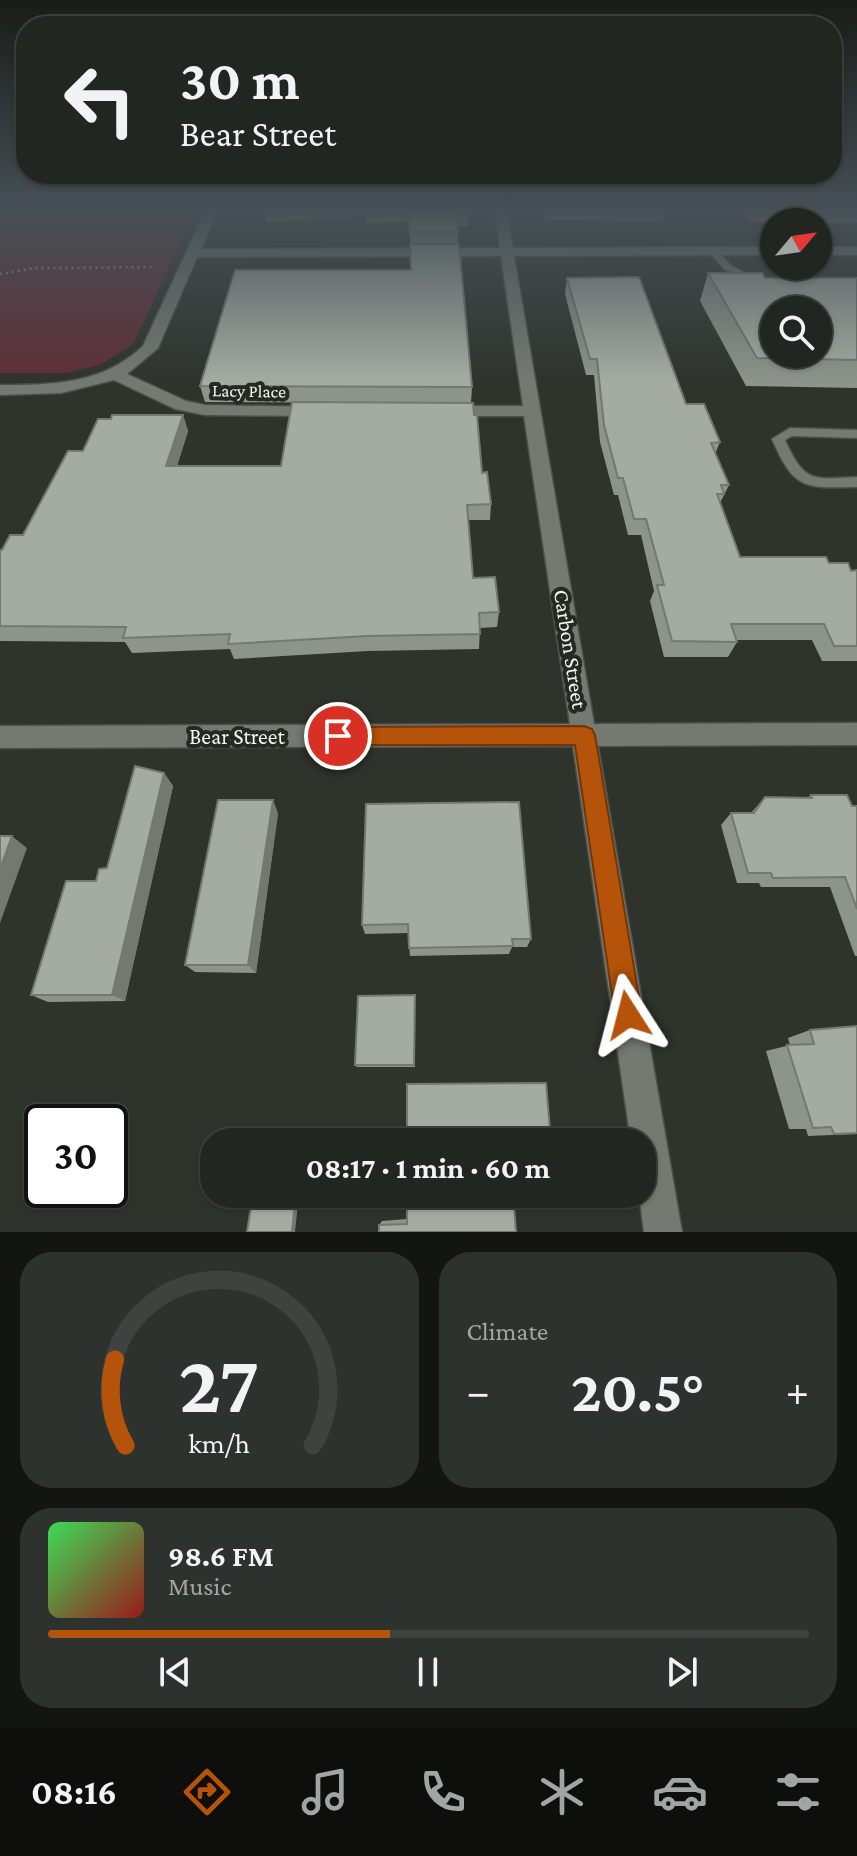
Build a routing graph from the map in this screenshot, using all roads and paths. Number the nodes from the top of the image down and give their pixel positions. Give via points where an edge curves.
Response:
1 (64, 266) edge
2 (188, 266) edge
3 (508, 266) edge
4 (727, 266) edge
5 (0, 274) edge
6 (769, 286) edge
7 (116, 375) junction
8 (0, 390) edge
9 (533, 411) junction
10 (333, 412) edge
11 (425, 412) edge
12 (857, 434) edge
13 (857, 482) edge
14 (857, 734) edge
15 (584, 735) junction
16 (0, 737) edge
17 (663, 1232) edge

1 - 5 path
2 - 7 street via 150,348
3 - 9 street, Carbon Street
4 - 6 lane
7 - 8 street via 73,387
7 - 10 street, Lacy Place via 181,405 205,410
9 - 11 street
9 - 15 street, Carbon Street
12 - 13 lane via 790,432 778,439 792,473 810,483
14 - 15 street, Bear Street
15 - 16 street, Bear Street
15 - 17 street, Carbon Street

